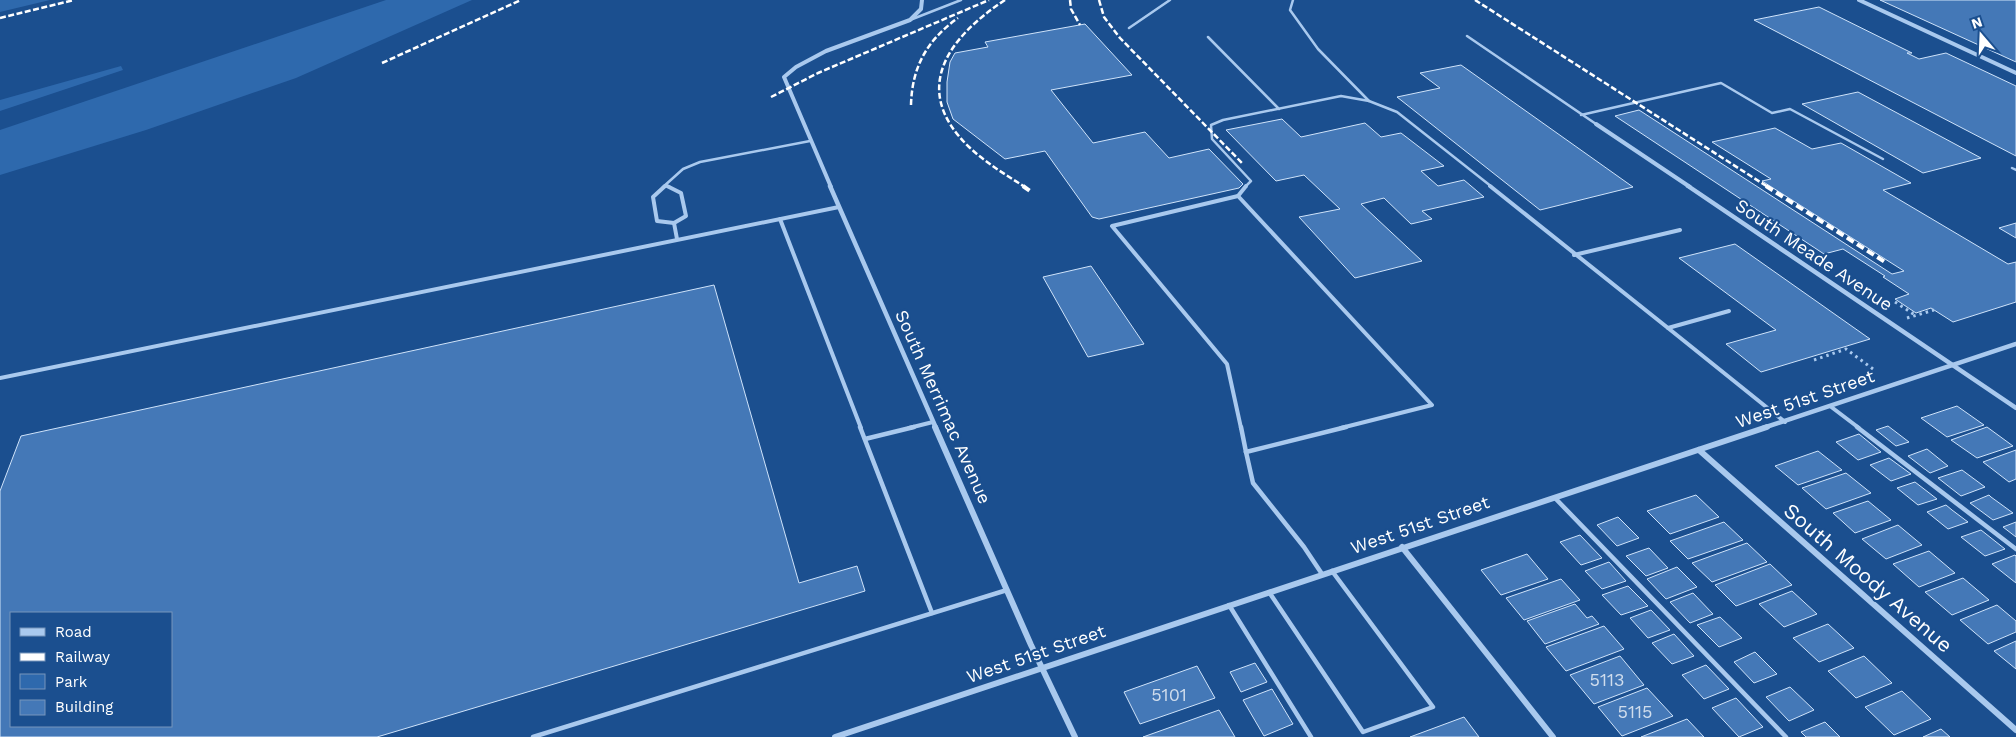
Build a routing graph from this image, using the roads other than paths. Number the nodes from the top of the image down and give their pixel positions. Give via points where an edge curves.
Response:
1 (922, 0) edge
2 (961, 0) edge
3 (1170, 0) edge
4 (1293, 0) edge
5 (1859, 0) edge
6 (910, 20) junction
7 (1129, 28) dead end
8 (1467, 36) dead end
9 (1208, 37) dead end
10 (2016, 73) edge
11 (1369, 101) junction
12 (1279, 109) junction
13 (1581, 115) junction
14 (1596, 124) joint
15 (810, 141) junction
16 (1883, 159) dead end
17 (667, 186) junction
18 (1238, 196) junction
19 (839, 207) junction
20 (780, 219) junction
21 (674, 223) junction
22 (1680, 230) dead end
23 (677, 239) junction
24 (1574, 255) junction
25 (1728, 311) dead end
26 (1668, 328) junction
27 (2016, 344) edge
28 (1953, 366) junction
29 (0, 378) edge
30 (1830, 406) junction
31 (2016, 408) edge
32 (933, 422) junction
33 (1785, 422) junction
34 (865, 439) junction
35 (1699, 450) junction
36 (1246, 452) junction
37 (1553, 496) junction
38 (1402, 547) junction
39 (2016, 549) edge
40 (1332, 571) junction
41 (1322, 574) junction
42 (1006, 590) junction
43 (1269, 592) junction
44 (1229, 605) junction
45 (932, 613) junction
46 (1041, 668) junction
47 (2016, 730) edge
48 (839, 736) edge
49 (533, 737) edge
50 (1075, 737) edge
51 (1311, 737) edge
52 (1553, 737) edge
53 (1786, 737) edge

1 - 6 street via 921,9
2 - 6 lane
3 - 7 lane
4 - 11 lane via 1290,10 1318,49
5 - 10 street
6 - 15 street, South Merrimac Avenue via 813,57 794,67 784,77
8 - 13 lane
9 - 12 lane
11 - 12 lane via 1341,96
11 - 24 lane via 1397,112
12 - 18 lane via 1211,125 1212,139 1251,182
13 - 14 lane
13 - 16 lane via 1721,82 1772,113 1790,109
14 - 28 street, South Meade Avenue
15 - 17 lane via 700,162 683,169
15 - 19 street, South Merrimac Avenue
17 - 21 lane via 681,193 686,216
17 - 21 lane via 653,197 654,211 657,221
18 - 36 lane via 1112,226 1227,364
18 - 36 lane via 1432,405
19 - 20 lane
19 - 32 street, South Merrimac Avenue
20 - 23 lane
20 - 34 lane
21 - 23 lane
22 - 24 lane
23 - 29 lane
24 - 26 lane
25 - 26 lane
26 - 33 lane
27 - 28 street, West 51st Street
28 - 30 street, West 51st Street
28 - 31 street, South Meade Avenue
30 - 33 street, West 51st Street
30 - 39 lane
32 - 34 lane
32 - 42 street, South Merrimac Avenue
33 - 35 street, West 51st Street
34 - 45 lane
35 - 37 street, West 51st Street
35 - 47 street, South Moody Avenue
36 - 41 lane via 1253,483
37 - 38 street, West 51st Street
37 - 53 lane
38 - 40 street, West 51st Street
38 - 52 street
40 - 41 street, West 51st Street
40 - 43 lane via 1433,707 1363,732
41 - 43 street, West 51st Street
42 - 45 lane
42 - 46 street, South Merrimac Avenue
43 - 44 street, West 51st Street
44 - 46 street, West 51st Street
44 - 51 lane
45 - 49 lane
46 - 48 street, West 51st Street
46 - 50 street, South Merrimac Avenue

